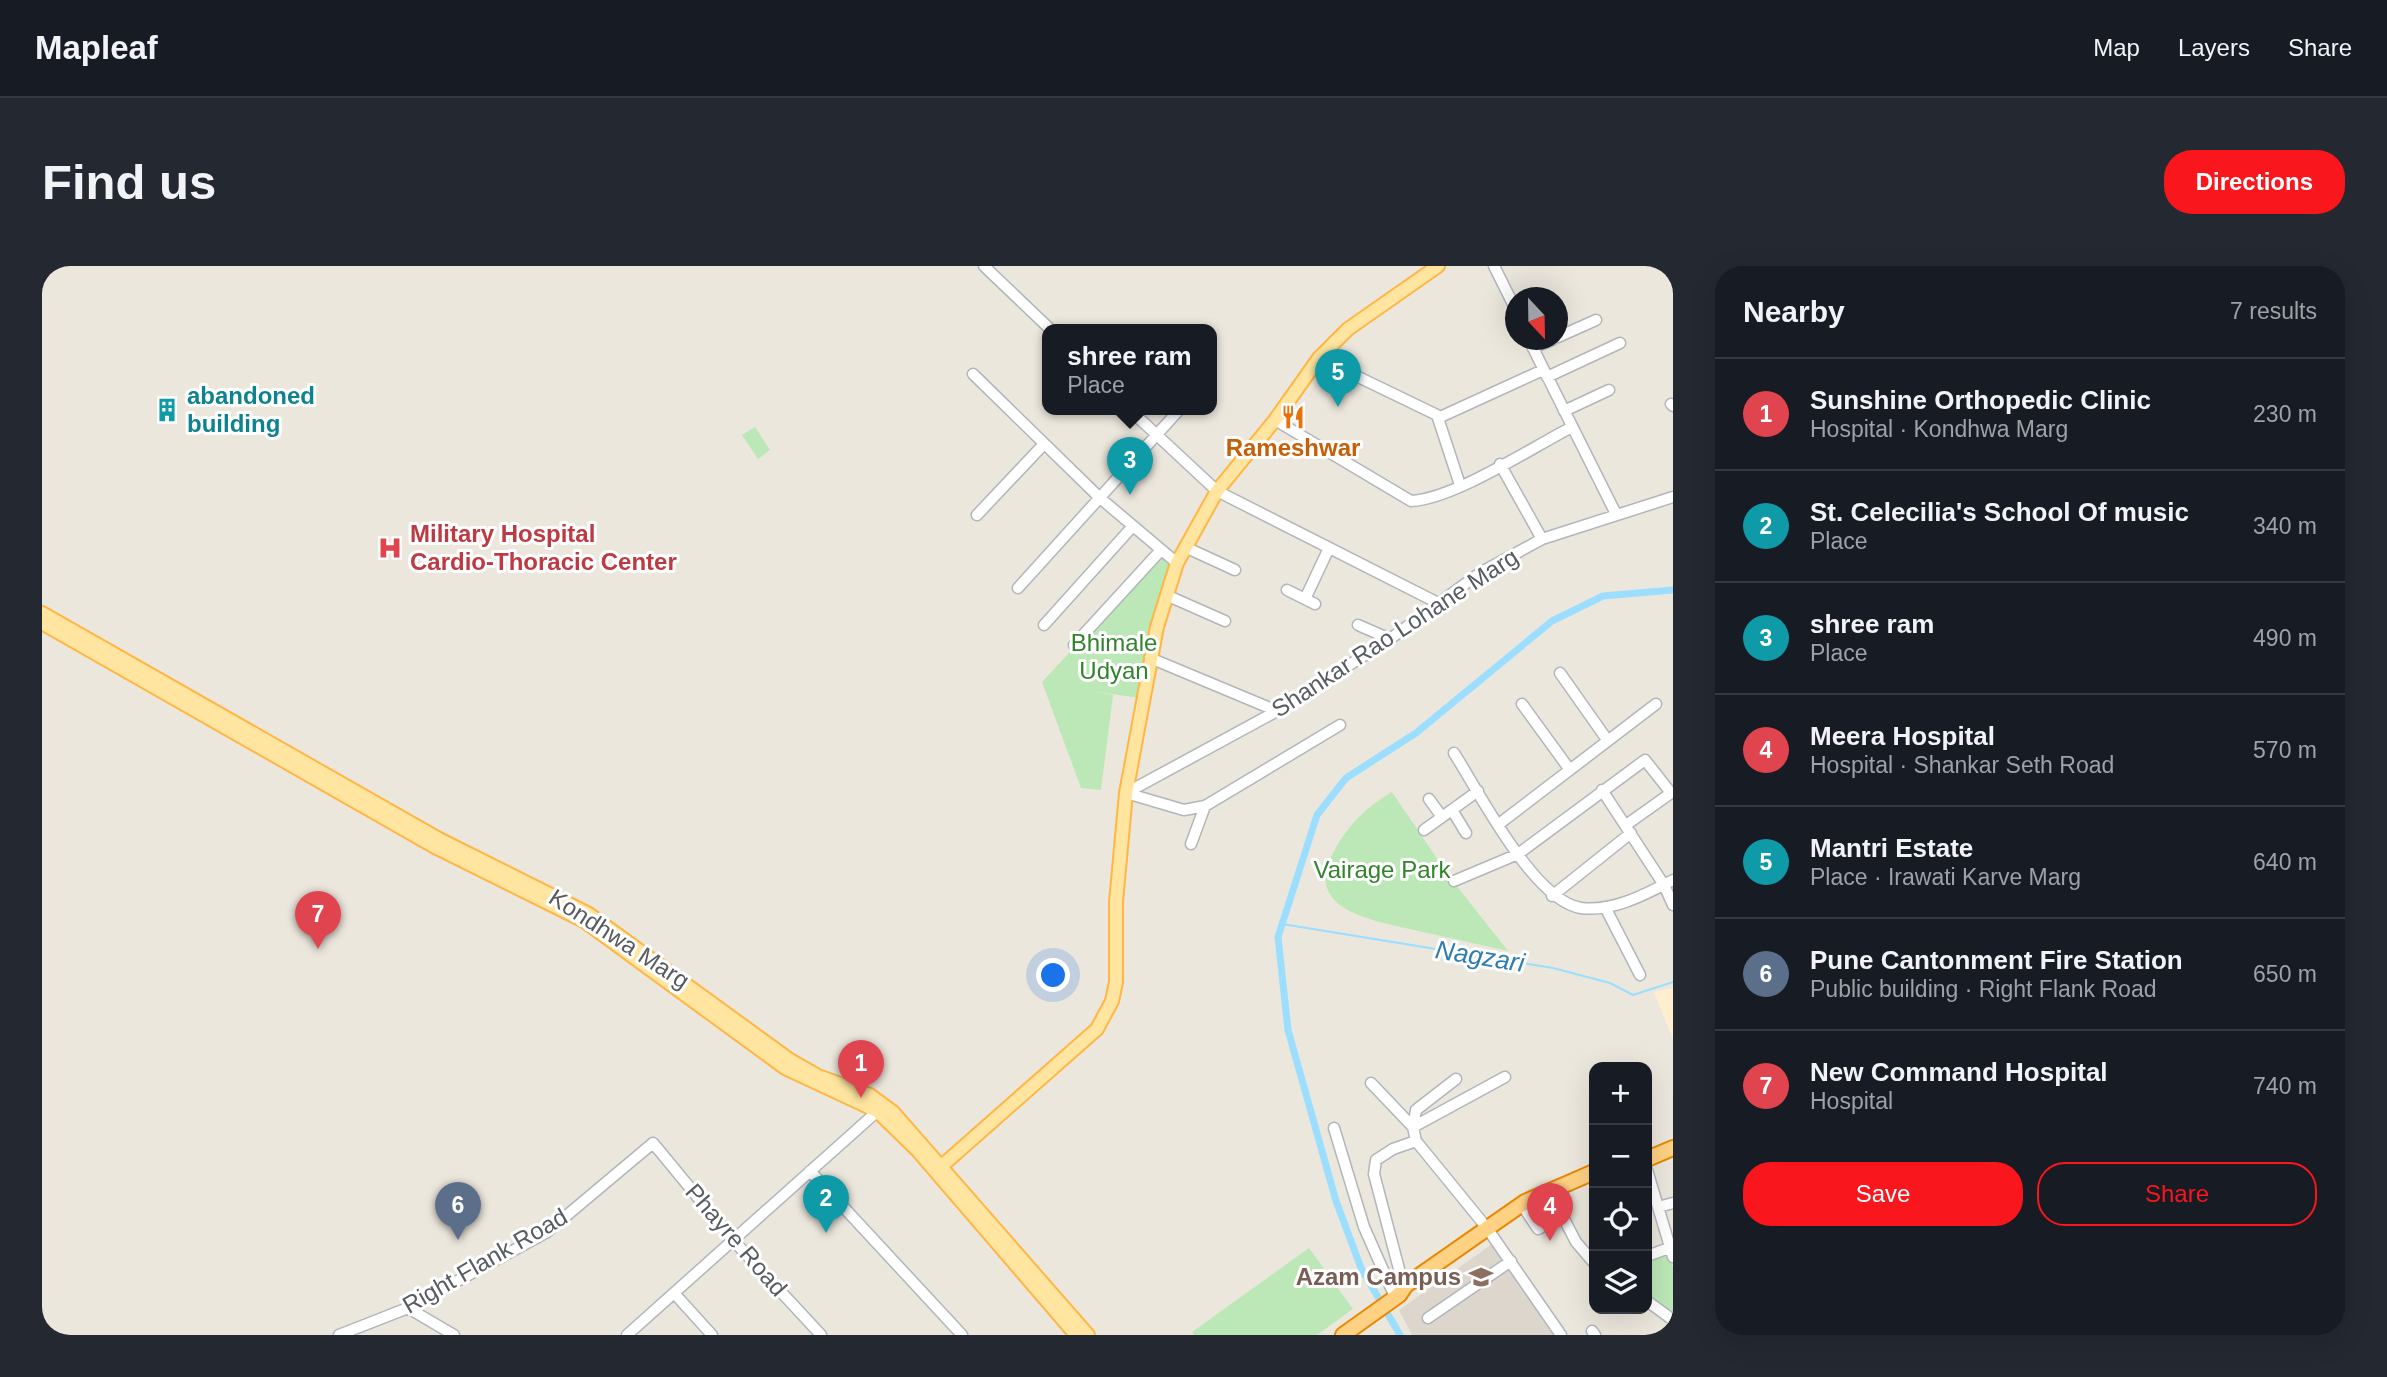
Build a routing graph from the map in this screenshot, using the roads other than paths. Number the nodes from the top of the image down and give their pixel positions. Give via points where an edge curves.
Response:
1 (984, 266) edge
2 (1438, 266) edge
3 (1494, 266) edge
4 (1505, 288) edge
5 (1596, 320) dead end
6 (1045, 324) edge
7 (1568, 333) edge
8 (1620, 343) dead end
9 (1534, 350) edge
10 (1319, 358) junction
11 (1545, 373) junction
12 (973, 374) dead end
13 (1609, 390) dead end
14 (1564, 411) junction
15 (1135, 415) edge
16 (1175, 415) edge
17 (1438, 418) junction
18 (1275, 420) junction
19 (1572, 427) junction
20 (1156, 437) junction
21 (1044, 444) junction
22 (1500, 464) junction
23 (1460, 485) junction
24 (1217, 491) junction
25 (1673, 497) edge
26 (1100, 498) junction
27 (978, 514) dead end
28 (1616, 514) junction
29 (1133, 526) junction
30 (1542, 539) junction
31 (1185, 547) junction
32 (1329, 548) junction
33 (1161, 550) junction
34 (1177, 563) junction
35 (1235, 570) dead end
36 (1018, 588) dead end
37 (1287, 590) dead end
38 (1166, 595) junction
39 (1305, 599) junction
40 (1315, 604) dead end
41 (1440, 604) junction
42 (42, 613) edge
43 (1225, 621) dead end
44 (42, 623) edge
45 (1044, 625) dead end
46 (1358, 625) dead end
47 (1390, 639) junction
48 (1074, 645) dead end
49 (1150, 658) junction
50 (1560, 673) dead end
51 (1522, 704) dead end
52 (1656, 704) dead end
53 (1277, 711) junction
54 (1340, 725) dead end
55 (1608, 741) junction
56 (1454, 753) dead end
57 (1570, 770) junction
58 (309, 771) junction
59 (1602, 790) junction
60 (1478, 791) junction
61 (1126, 793) junction
62 (1429, 799) dead end
63 (1205, 806) junction
64 (1452, 810) junction
65 (1441, 817) junction
66 (1499, 824) junction
67 (1628, 829) junction
68 (1424, 830) dead end
69 (1466, 833) dead end
70 (1191, 844) dead end
71 (1518, 854) junction
72 (1454, 881) dead end
73 (1668, 882) edge
74 (1552, 896) junction
75 (1673, 905) edge
76 (1605, 907) junction
77 (1640, 975) dead end
78 (1505, 1077) dead end
79 (1456, 1079) dead end
80 (1371, 1083) dead end
81 (881, 1108) junction
82 (1413, 1127) junction
83 (1334, 1128) dead end
84 (1673, 1138) edge
85 (1416, 1141) junction
86 (653, 1143) joint
87 (1652, 1147) edge
88 (1673, 1148) edge
89 (1652, 1157) edge
90 (939, 1169) junction
91 (810, 1171) junction
92 (1589, 1175) edge
93 (1589, 1183) edge
94 (1652, 1188) edge
95 (1553, 1198) junction
96 (1673, 1203) edge
97 (1527, 1208) junction
98 (1659, 1212) junction
99 (1673, 1212) edge
100 (1554, 1221) dead end
101 (1489, 1231) junction
102 (733, 1240) junction
103 (1671, 1252) edge
104 (1652, 1255) edge
105 (1589, 1257) edge
106 (1511, 1261) junction
107 (674, 1293) junction
108 (1399, 1293) junction
109 (1652, 1305) edge
110 (408, 1308) junction
111 (1428, 1318) dead end
112 (1673, 1320) edge
113 (339, 1335) edge
114 (454, 1335) edge
115 (627, 1335) edge
116 (712, 1335) edge
117 (821, 1335) edge
118 (962, 1335) edge
119 (1076, 1335) edge
120 (1088, 1335) edge
121 (1343, 1335) edge
122 (1561, 1335) edge

1 - 6 street
2 - 10 main road via 1348,329
3 - 4 street
5 - 7 street
8 - 11 street
9 - 11 street
10 - 17 street via 1423,406
10 - 18 main road
11 - 14 street
11 - 17 street
12 - 21 street
13 - 14 street
14 - 19 street
15 - 20 street
16 - 20 street
17 - 23 street
18 - 23 street via 1412,501 1427,500
18 - 24 main road
19 - 22 street
19 - 28 street
20 - 24 street
20 - 26 street
21 - 26 street
21 - 27 street
22 - 23 street
22 - 30 street
24 - 31 main road
24 - 32 street
25 - 28 street, Shankar Rao Lohane Marg
26 - 29 street
26 - 36 street
28 - 30 street, Shankar Rao Lohane Marg
29 - 33 street
29 - 45 street
30 - 41 street, Shankar Rao Lohane Marg via 1480,573
31 - 34 main road
31 - 35 street
32 - 39 street
32 - 41 street
33 - 34 street
33 - 48 street
34 - 38 main road
37 - 39 street
38 - 43 street
38 - 49 main road
39 - 40 street
41 - 47 street, Shankar Rao Lohane Marg
42 - 58 main road, Kondhwa Marg
44 - 58 main road, Kondhwa Marg
46 - 47 street
47 - 53 street, Shankar Rao Lohane Marg
49 - 53 street
49 - 61 main road
50 - 55 street
51 - 57 street
52 - 55 street
53 - 61 street, Shankar Rao Lohane Marg
54 - 63 street
55 - 57 street
56 - 60 street
57 - 66 street
58 - 81 main road, Kondhwa Marg via 435,847 584,921 785,1068
59 - 67 street
59 - 67 street via 1645,760 1671,793
59 - 71 street
60 - 64 street
60 - 66 street
61 - 63 street via 1184,810
61 - 90 main road via 1116,902 1116,982 1106,1015 1028,1093
62 - 65 street
63 - 70 street
64 - 65 street
64 - 69 street
65 - 68 street
66 - 71 street
67 - 73 street
67 - 74 street
71 - 72 street
71 - 74 street
73 - 75 street
73 - 76 street
74 - 76 street via 1581,908
76 - 77 street
78 - 82 street
79 - 82 street via 1416,1110
80 - 82 street
81 - 90 main road, Kondhwa Marg
81 - 91 street
82 - 85 street
83 - 108 street via 1364,1227
84 - 87 highway
85 - 101 street
85 - 108 street via 1376,1160 1374,1174
86 - 102 street, Phayre Road
86 - 110 street, Right Flank Road via 547,1232
88 - 89 highway
90 - 119 main road, Kondhwa Marg
90 - 120 main road, Kondhwa Marg
91 - 102 street
91 - 118 street
92 - 97 highway
93 - 95 highway
94 - 98 street
95 - 97 highway
95 - 105 street
96 - 98 street
97 - 100 street via 1538,1229
97 - 101 highway
98 - 99 street
98 - 103 street
101 - 106 street
101 - 108 highway via 1410,1291
102 - 107 street
102 - 117 street, Phayre Road
103 - 104 street
106 - 111 street
106 - 122 street
107 - 115 street
107 - 116 street
108 - 121 highway
109 - 112 street
110 - 113 street, Right Flank Road
110 - 114 street

